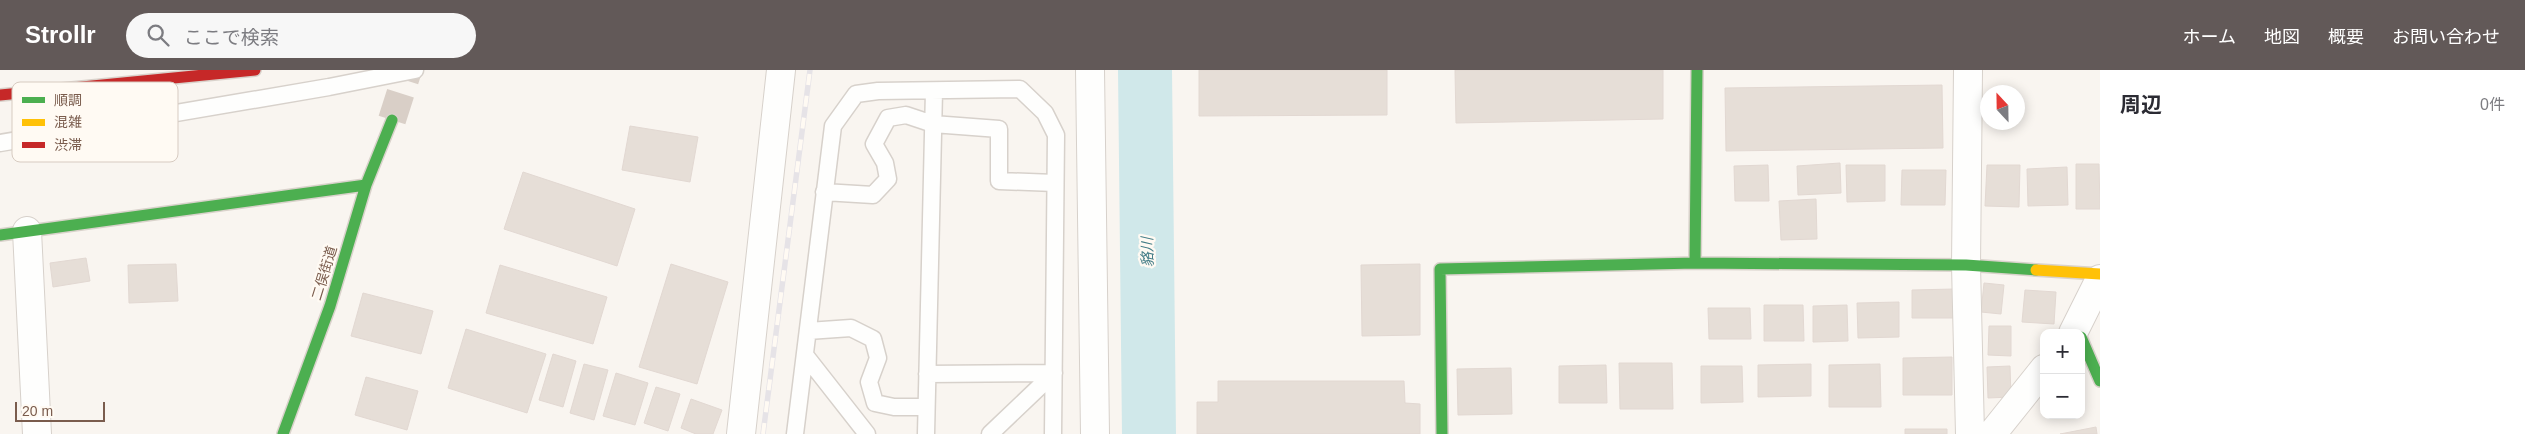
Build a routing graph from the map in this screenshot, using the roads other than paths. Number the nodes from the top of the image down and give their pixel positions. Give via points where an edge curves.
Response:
1 (253, 70) edge
2 (415, 70) edge
3 (782, 70) edge
4 (1090, 70) edge
5 (1696, 70) edge
6 (1968, 70) edge
7 (132, 82) edge
8 (934, 90) junction
9 (178, 113) edge
10 (392, 120) tunnel mouth
11 (933, 124) junction
12 (1055, 183) junction
13 (366, 185) junction
14 (824, 192) junction
15 (27, 231) junction
16 (0, 234) edge
17 (1696, 263) junction
18 (1966, 265) junction
19 (2100, 274) edge
20 (2100, 279) edge
21 (2079, 329) edge
22 (808, 331) junction
23 (2085, 348) edge
24 (805, 355) junction
25 (1054, 373) junction
26 (927, 374) junction
27 (2040, 374) edge
28 (2100, 381) edge
29 (926, 408) junction
30 (37, 434) edge
31 (283, 434) edge
32 (741, 434) edge
33 (796, 434) edge
34 (867, 434) edge
35 (926, 434) edge
36 (990, 434) edge
37 (1053, 434) edge
38 (1095, 434) edge
39 (1442, 434) edge
40 (1970, 434) edge
41 (1992, 434) edge

1 - 7 main road
2 - 9 lane
3 - 32 street
4 - 38 street
5 - 17 main road
6 - 18 street
8 - 11 lane
8 - 12 lane via 1020,89 1045,113 1056,135
8 - 14 lane via 856,94 832,126
10 - 13 main road, 二俣街道
11 - 12 lane via 999,129 999,181
11 - 14 lane via 906,115 888,118 874,144 885,163 888,180 873,195
11 - 26 lane
12 - 25 lane
13 - 15 main road
13 - 31 main road, 二俣街道 via 330,306
14 - 22 lane
15 - 16 main road
15 - 30 street
17 - 18 main road
17 - 39 main road via 1440,268
18 - 19 main road
18 - 40 street
20 - 21 street
22 - 24 lane
22 - 29 lane via 851,328 873,339 878,358 869,382 875,403
23 - 28 main road
24 - 33 lane
24 - 34 lane
25 - 26 lane
25 - 36 lane
25 - 37 lane
26 - 29 lane
27 - 41 street
29 - 35 lane

